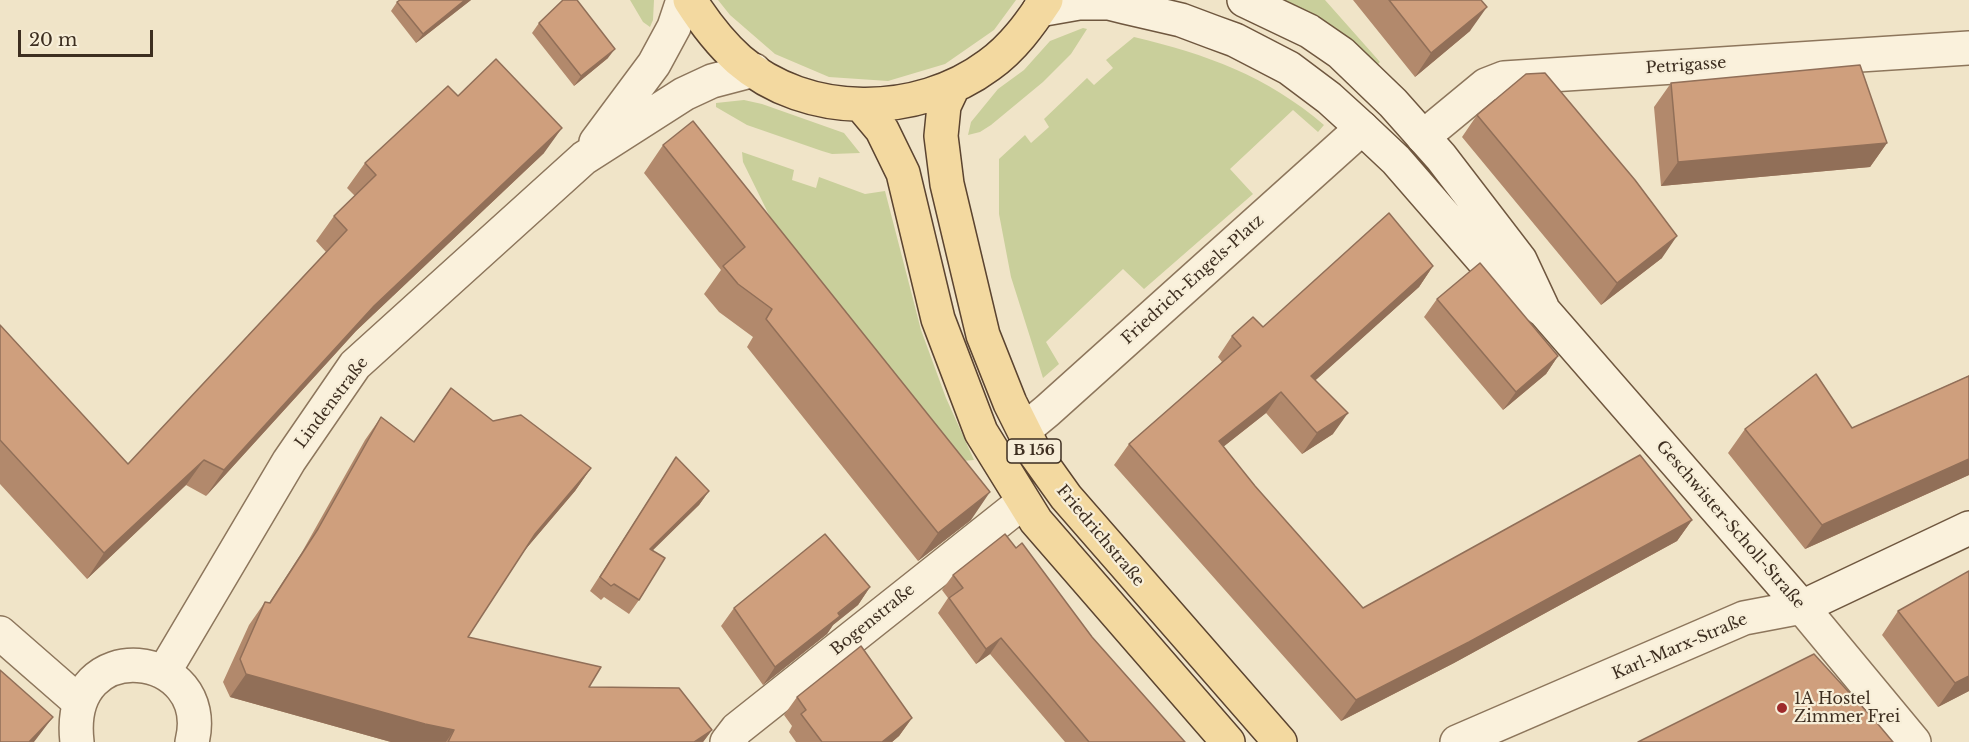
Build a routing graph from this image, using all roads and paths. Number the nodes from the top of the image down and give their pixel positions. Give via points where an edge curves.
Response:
1 (683, 0) edge
2 (690, 0) edge
3 (1244, 0) edge
4 (1042, 5) edge
5 (1969, 48) edge
6 (754, 70) junction
7 (953, 87) junction
8 (861, 105) junction
9 (1362, 128) junction
10 (1423, 136) junction
11 (584, 158) junction
12 (1544, 311) junction
13 (1024, 430) junction
14 (1023, 502) junction
15 (1969, 528) edge
16 (1802, 607) junction
17 (0, 633) edge
18 (164, 672) junction
19 (79, 702) junction
20 (197, 741) edge
21 (77, 742) edge
22 (728, 742) edge
23 (1228, 742) edge
24 (1280, 742) edge
25 (1457, 742) edge
26 (1914, 742) edge

1 - 11 street, Lindenstraße via 654,64
2 - 6 main road via 709,30
3 - 10 street, Geschwister-Scholl-Straße via 1309,31 1341,52
4 - 7 main road via 1021,36 990,65
4 - 9 street, Geschwister-Scholl-Straße via 1109,3 1192,24 1235,40 1289,68
5 - 10 street, Petrigasse via 1504,78 1486,85
6 - 8 main road via 777,84 818,99
6 - 11 street, Lindenstraße via 712,81 684,94
7 - 8 main road via 908,102
7 - 13 main road, Friedrichstraße / B 156 via 944,106 941,136 947,184 983,335
8 - 14 main road, B 156 via 882,130 903,173 938,319 981,432
9 - 12 street, Geschwister-Scholl-Straße via 1396,160 1497,275
9 - 13 street, Friedrich-Engels-Platz
10 - 12 street, Geschwister-Scholl-Straße via 1520,260
11 - 18 street, Lindenstraße via 355,365 289,461
12 - 16 street, Geschwister-Scholl-Straße
13 - 24 main road, Friedrichstraße / B 156 via 1066,497
14 - 22 street, Bogenstraße via 737,729
14 - 23 main road, B 156
15 - 16 street, Karl-Marx-Straße
16 - 25 street, Karl-Marx-Straße via 1744,618
16 - 26 street, Geschwister-Scholl-Straße
17 - 19 street
18 - 19 street via 125,665 105,672
18 - 20 street via 180,684 190,700
19 - 21 street

